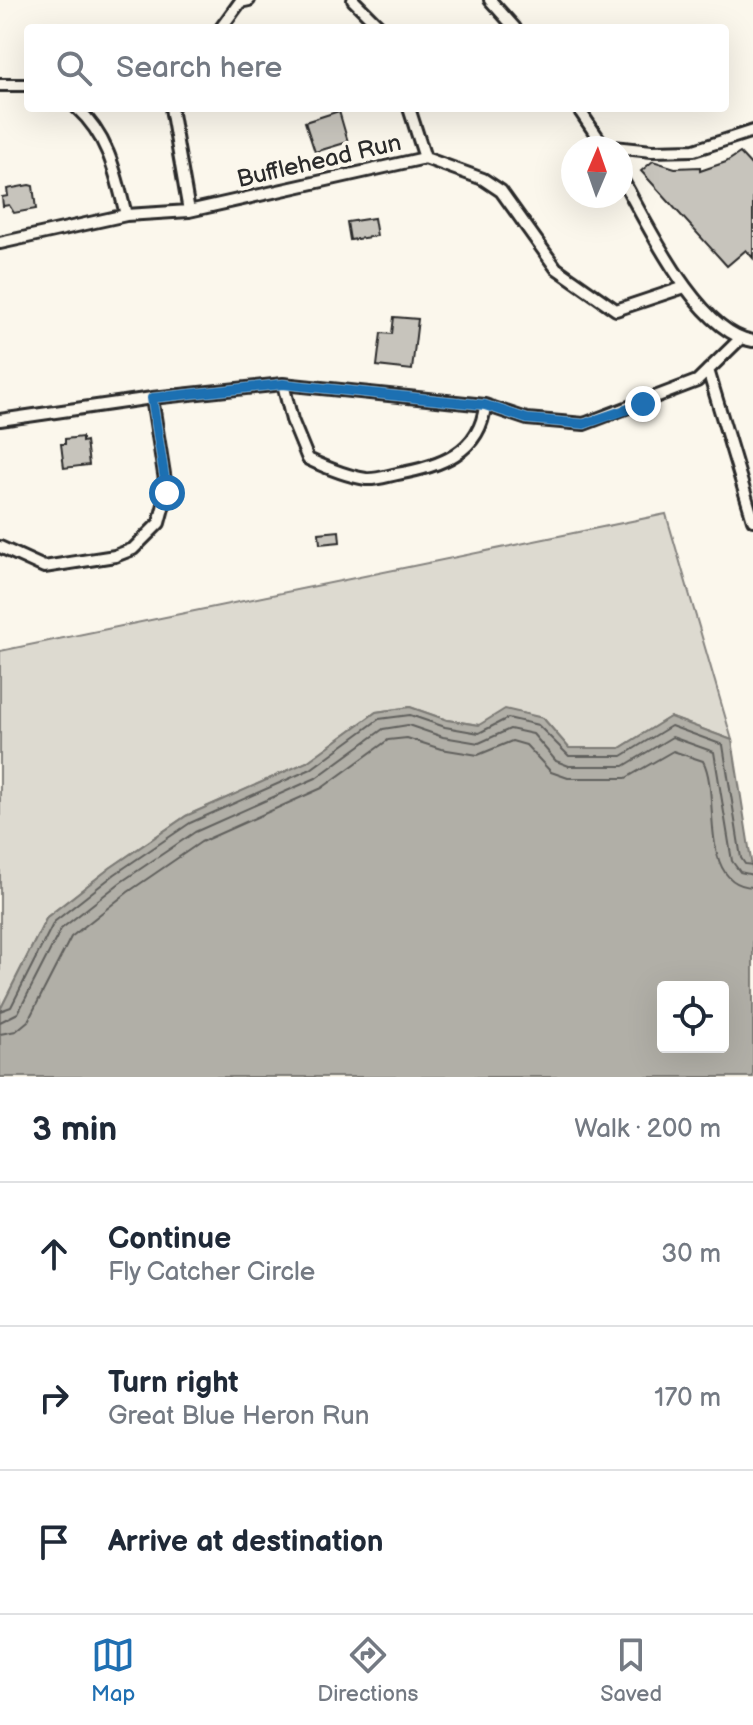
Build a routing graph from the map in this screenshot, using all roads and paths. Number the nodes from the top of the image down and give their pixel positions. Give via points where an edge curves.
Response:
1 (249, 0) edge
2 (353, 0) edge
3 (490, 0) edge
4 (224, 24) edge
5 (377, 24) edge
6 (511, 24) edge
7 (0, 85) edge
8 (24, 85) edge
9 (82, 112) edge
10 (172, 112) edge
11 (410, 112) edge
12 (581, 112) edge
13 (753, 131) edge
14 (597, 136) edge
15 (633, 149) edge
16 (425, 158) junction
17 (633, 199) edge
18 (189, 211) junction
19 (126, 215) junction
20 (0, 243) edge
21 (682, 288) junction
22 (740, 339) junction
23 (753, 341) edge
24 (708, 370) junction
25 (283, 384) junction
26 (152, 398) junction
27 (485, 405) junction
28 (0, 420) edge
29 (753, 520) edge
30 (0, 547) edge

1 - 4 lane via 240,2
2 - 5 lane
3 - 6 lane
7 - 8 lane
9 - 19 lane via 111,154
10 - 18 lane
11 - 16 lane
12 - 14 lane
13 - 15 lane via 694,150
16 - 18 lane, Bufflehead Run
16 - 21 lane, Bufflehead Run via 501,191 556,268 616,310
17 - 21 lane
18 - 19 lane, Bufflehead Run
19 - 20 lane, Bufflehead Run
21 - 22 lane
22 - 23 lane
22 - 24 lane
24 - 27 lane via 697,381 584,424 527,419
24 - 29 lane
25 - 26 lane
25 - 27 lane
25 - 27 lane via 308,459 369,479 429,469 464,452
26 - 28 lane
26 - 30 lane via 167,493 159,523 133,549 44,567

